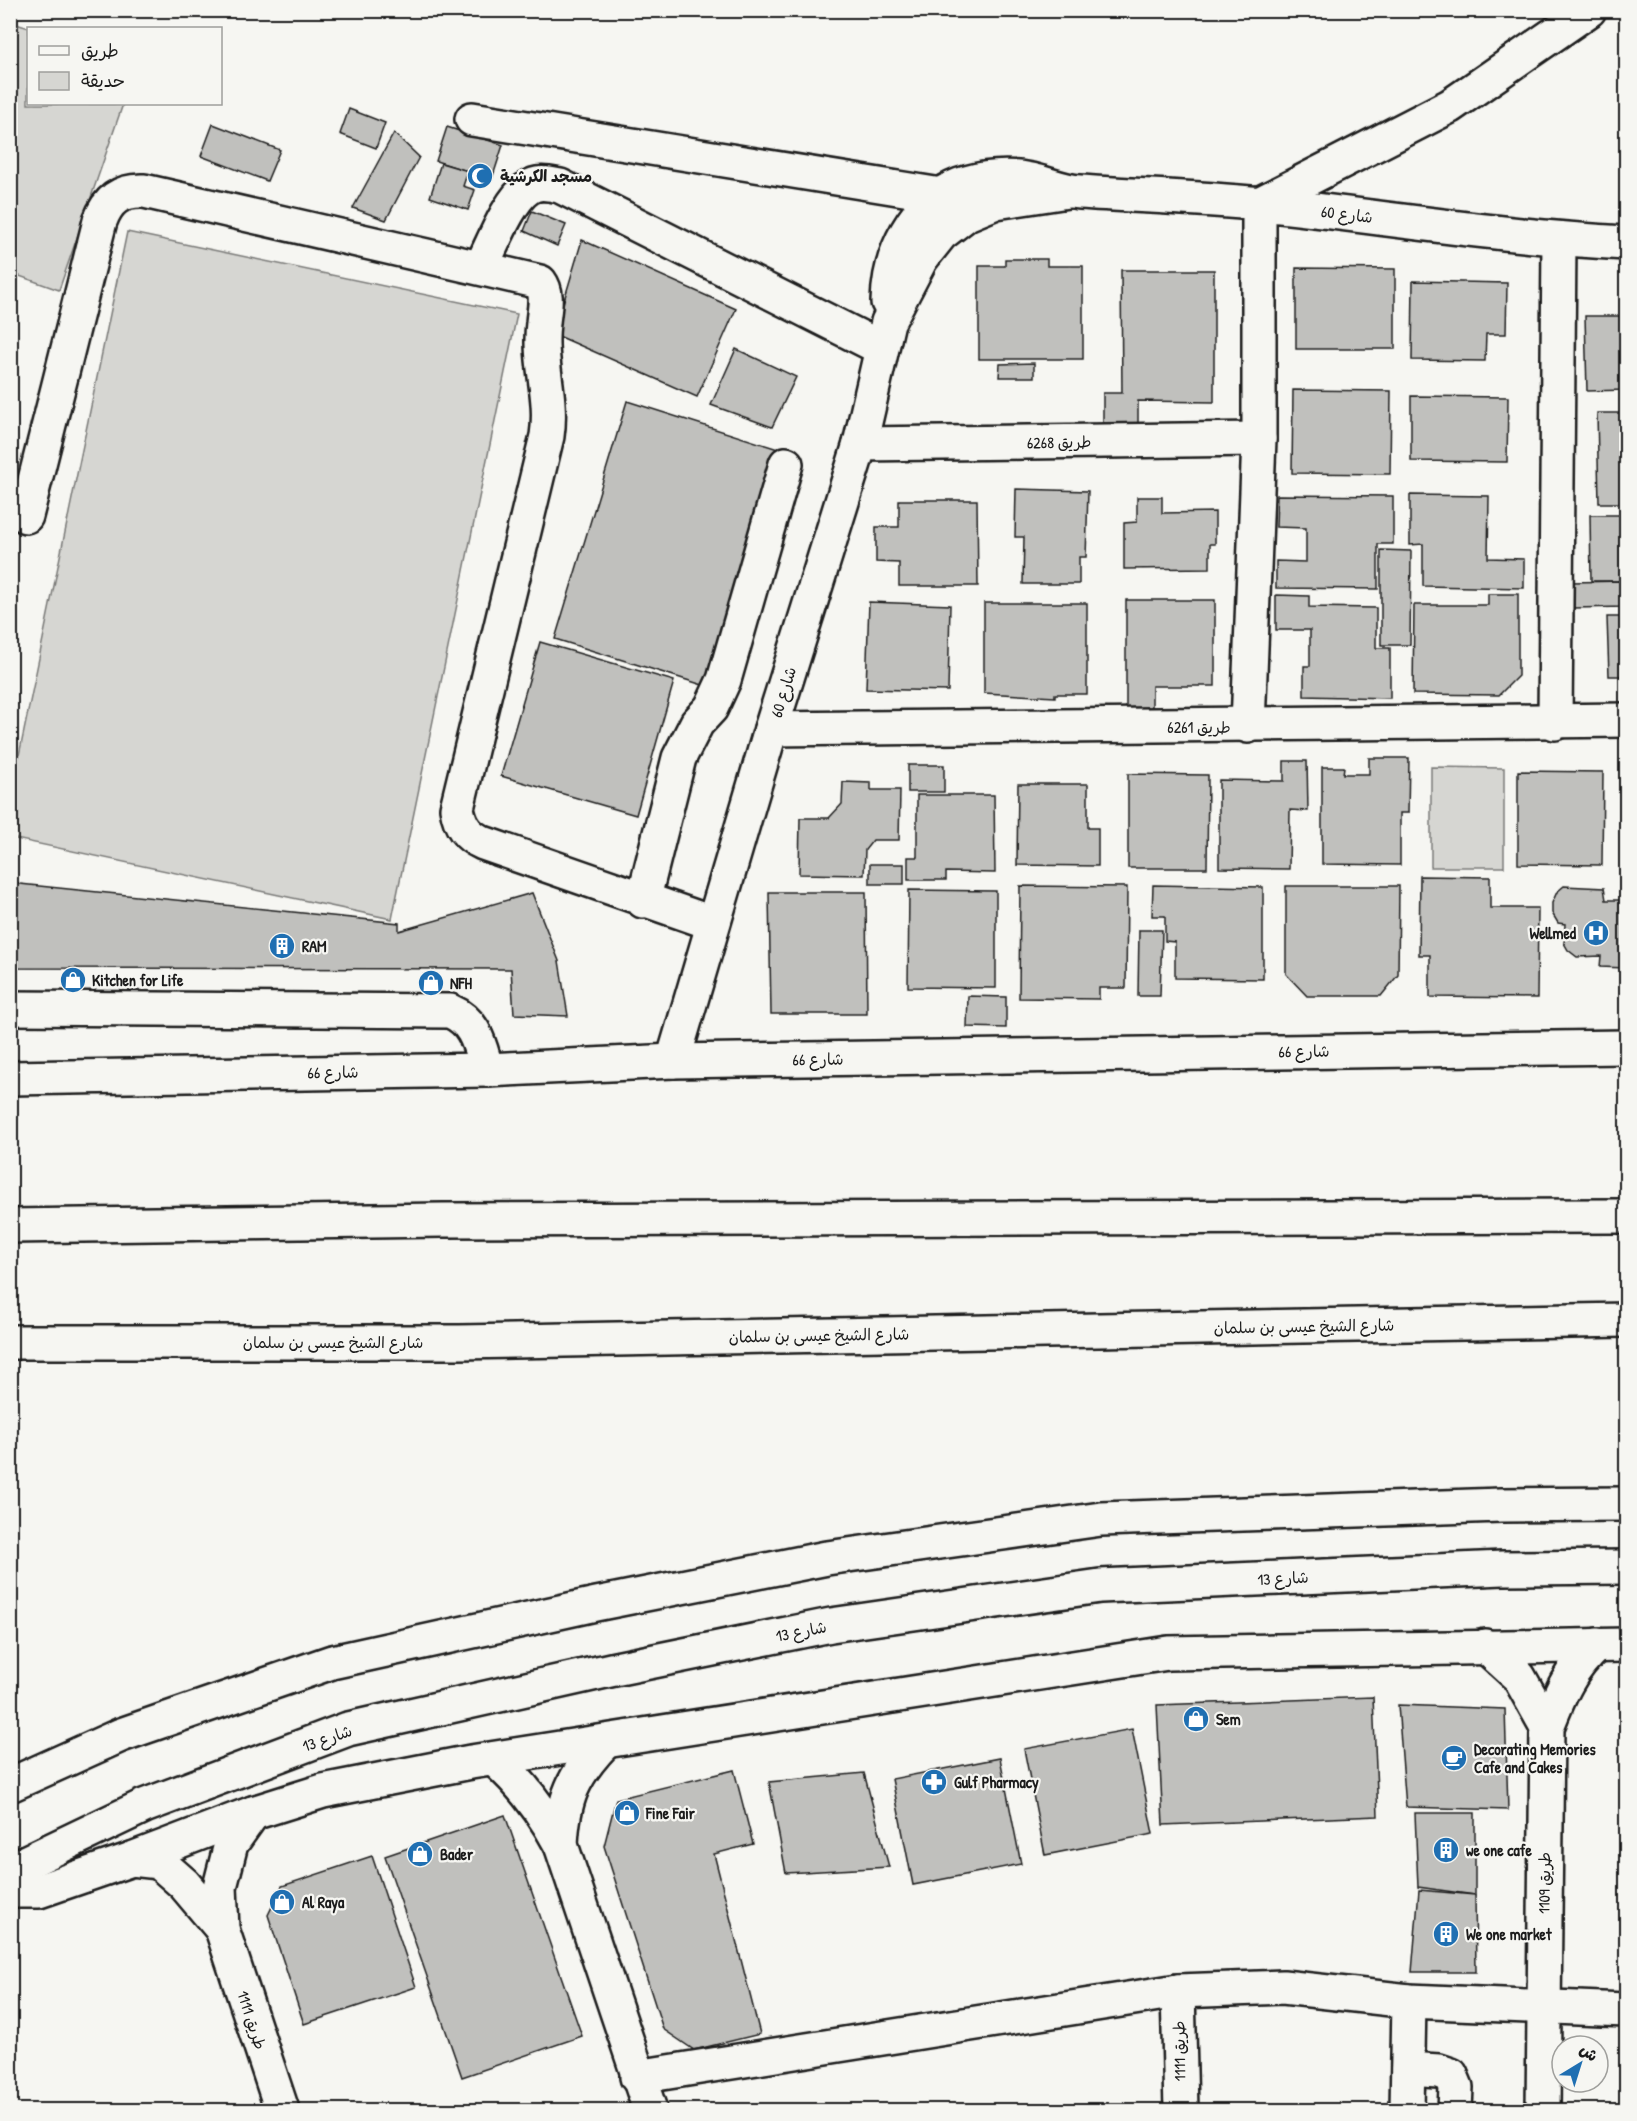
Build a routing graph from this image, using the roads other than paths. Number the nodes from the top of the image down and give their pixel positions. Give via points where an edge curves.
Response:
1 (1589, 10) edge
2 (472, 119) dead end
3 (1068, 191) junction
4 (941, 195) junction
5 (1259, 204) junction
6 (1559, 240) junction
7 (1626, 243) edge
8 (481, 267) junction
9 (885, 335) junction
10 (1259, 439) junction
11 (860, 444) junction
12 (786, 464) dead end
13 (26, 516) dead end
14 (1626, 720) edge
15 (1555, 723) junction
16 (1248, 726) junction
17 (771, 729) junction
18 (643, 901) junction
19 (712, 923) junction
20 (10, 1008) edge
21 (1626, 1047) edge
22 (673, 1061) junction
23 (487, 1070) junction
24 (10, 1078) edge
25 (1626, 1216) edge
26 (10, 1226) edge
27 (1626, 1320) edge
28 (10, 1342) edge
29 (1626, 1504) edge
30 (1626, 1567) edge
31 (1612, 1645) edge
32 (1485, 1646) junction
33 (1547, 1727) junction
34 (605, 1742) junction
35 (494, 1759) junction
36 (10, 1785) edge
37 (253, 1813) junction
38 (561, 1845) junction
39 (132, 1859) junction
40 (10, 1870) edge
41 (10, 1892) edge
42 (222, 1929) junction
43 (1178, 1991) junction
44 (1409, 2001) junction
45 (1542, 2008) junction
46 (1626, 2010) edge
47 (1408, 2069) junction
48 (637, 2077) junction
49 (282, 2110) edge
50 (650, 2110) edge
51 (1181, 2110) edge
52 (1407, 2110) edge
53 (1455, 2110) edge
54 (1544, 2110) edge

1 - 5 main road via 1450,106
2 - 4 main road
3 - 4 main road, شارع 60 via 1029,180 998,178 978,180
3 - 5 main road, شارع 60
3 - 9 main road, شارع 60 via 996,202 967,214 941,234 921,259
4 - 9 main road, شارع 60 via 925,207 902,240 889,287
5 - 6 main road, شارع 60
5 - 10 main road
6 - 7 main road, شارع 60
6 - 15 main road
8 - 9 main road via 518,197 530,187 552,184
8 - 13 main road via 144,191 129,190 116,196 105,207 100,221
8 - 18 main road via 533,279 545,288 540,351 550,418 457,808 459,820 473,838 483,843
9 - 11 main road, شارع 60
10 - 11 main road, طريق 6268
10 - 16 main road
11 - 17 main road, شارع 60
12 - 18 main road via 724,680 679,758
14 - 15 main road, طريق 6261
15 - 16 main road, طريق 6261
16 - 17 main road, طريق 6261
17 - 19 main road, شارع 60
18 - 19 main road
19 - 22 main road, شارع 60
20 - 23 main road via 450,1011 470,1024
21 - 22 main road, شارع 66
22 - 23 main road, شارع 66
23 - 24 main road, شارع 66
25 - 26 main road via 467,1220
27 - 28 main road, شارع الشيخ عيسى بن سلمان via 471,1341
29 - 36 main road via 1101,1520 828,1558 332,1662 121,1735
30 - 40 main road, شارع 13 via 1503,1568 1100,1587 831,1625 348,1729 144,1806
31 - 32 main road
31 - 33 main road, طريق 1109 via 1580,1659
32 - 33 main road via 1519,1677
32 - 34 main road via 1168,1653
33 - 45 main road, طريق 1109
34 - 35 main road
34 - 38 main road via 585,1763 570,1788 562,1816
35 - 37 main road via 323,1791
35 - 38 main road via 526,1789
37 - 39 main road
37 - 42 main road, طريق 1111 via 231,1844 228,1855 220,1887
38 - 48 main road
39 - 41 main road via 39,1891
39 - 42 main road, طريق 1111 via 159,1862 184,1884
42 - 49 main road, طريق 1111
43 - 44 main road via 1283,1987
43 - 48 main road
43 - 51 main road, طريق 1111
44 - 45 main road
44 - 47 main road
45 - 46 main road
45 - 54 main road, طريق 1109
47 - 52 main road
47 - 53 main road via 1451,2075 1456,2087
48 - 50 main road

